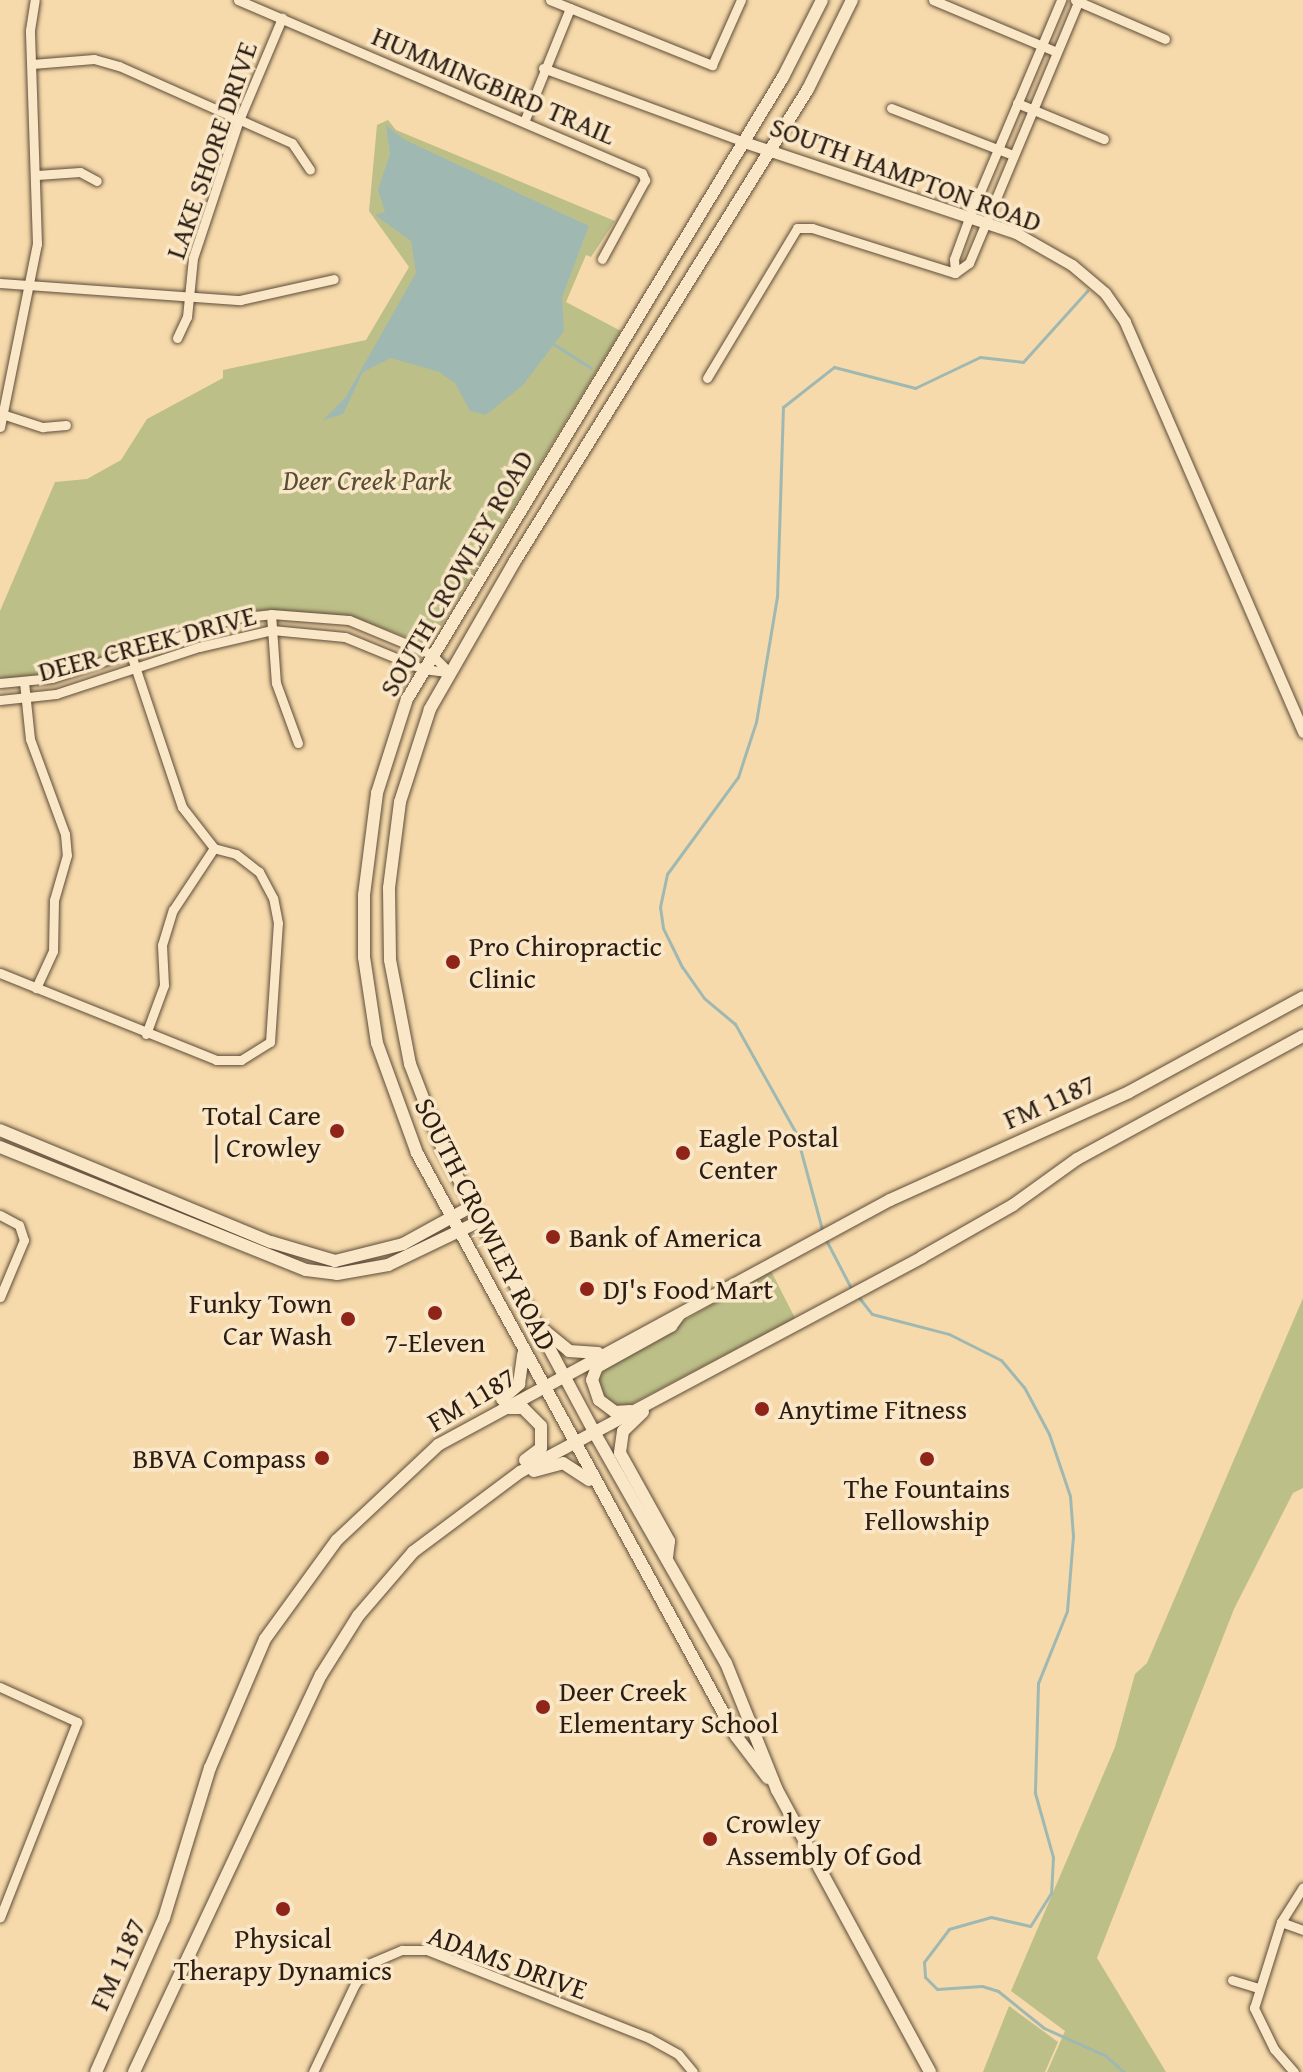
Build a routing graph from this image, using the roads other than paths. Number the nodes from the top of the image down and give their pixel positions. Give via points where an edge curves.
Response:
1 (35, 0) edge
2 (238, 0) edge
3 (550, 0) edge
4 (741, 0) edge
5 (822, 0) edge
6 (852, 0) edge
7 (933, 0) edge
8 (1061, 0) edge
9 (1077, 0) edge
10 (570, 8) junction
11 (282, 18) junction
12 (1165, 39) dead end
13 (1042, 45) junction
14 (1057, 52) junction
15 (32, 64) junction
16 (543, 68) junction
17 (1017, 103) junction
18 (891, 108) dead end
19 (1032, 109) junction
20 (239, 120) junction
21 (524, 122) junction
22 (1104, 139) dead end
23 (744, 142) junction
24 (998, 150) junction
25 (771, 151) junction
26 (1013, 155) junction
27 (310, 170) dead end
28 (37, 175) junction
29 (97, 181) dead end
30 (969, 218) junction
31 (984, 223) junction
32 (602, 259) dead end
33 (955, 273) junction
34 (334, 279) dead end
35 (0, 283) edge
36 (28, 287) junction
37 (188, 297) junction
38 (177, 338) dead end
39 (707, 378) dead end
40 (5, 415) junction
41 (66, 425) dead end
42 (0, 427) edge
43 (271, 614) junction
44 (272, 630) junction
45 (130, 652) junction
46 (431, 654) junction
47 (136, 668) junction
48 (423, 669) junction
49 (449, 672) junction
50 (24, 682) junction
51 (0, 683) edge
52 (27, 698) junction
53 (0, 700) edge
54 (1303, 732) edge
55 (298, 743) dead end
56 (214, 848) junction
57 (0, 973) edge
58 (36, 988) junction
59 (1303, 997) edge
60 (395, 998) junction
61 (370, 1003) junction
62 (146, 1034) junction
63 (1303, 1036) edge
64 (0, 1130) edge
65 (0, 1147) edge
66 (474, 1205) junction
67 (0, 1215) edge
68 (450, 1218) junction
69 (482, 1220) junction
70 (459, 1232) junction
71 (335, 1261) junction
72 (337, 1274) junction
73 (0, 1297) edge
74 (680, 1312) junction
75 (537, 1327) junction
76 (772, 1337) junction
77 (522, 1347) junction
78 (601, 1353) junction
79 (562, 1373) junction
80 (542, 1384) junction
81 (639, 1408) junction
82 (491, 1412) junction
83 (594, 1432) junction
84 (573, 1443) junction
85 (438, 1445) junction
86 (520, 1472) junction
87 (599, 1489) junction
88 (667, 1558) junction
89 (399, 1566) junction
90 (700, 1617) junction
91 (679, 1630) junction
92 (0, 1687) edge
93 (777, 1790) junction
94 (1303, 1887) edge
95 (0, 1917) edge
96 (1281, 1922) junction
97 (1303, 1930) edge
98 (1232, 1980) dead end
99 (1258, 1988) junction
100 (1303, 2062) edge
101 (96, 2072) edge
102 (134, 2072) edge
103 (313, 2072) edge
104 (693, 2072) edge
105 (930, 2072) edge
106 (1294, 2072) edge

1 - 15 street
2 - 11 street, HUMMINGBIRD TRAIL
3 - 10 street
4 - 10 street via 712,65
5 - 23 main road, SOUTH CROWLEY ROAD
6 - 25 main road, SOUTH CROWLEY ROAD
7 - 13 street
8 - 13 street
9 - 12 street
9 - 14 street
10 - 16 street
11 - 20 street, LAKE SHORE DRIVE
11 - 21 street, HUMMINGBIRD TRAIL
13 - 14 street
13 - 17 street
14 - 19 street
15 - 20 street via 94,59
15 - 28 street
16 - 21 street
16 - 23 street, SOUTH HAMPTON ROAD
17 - 19 street
17 - 24 street
18 - 24 street
19 - 22 street
19 - 26 street
20 - 27 street via 292,143
20 - 37 street, LAKE SHORE DRIVE via 193,258
21 - 32 street, HUMMINGBIRD TRAIL via 642,173 645,180
23 - 25 street, SOUTH HAMPTON ROAD
23 - 46 main road, SOUTH CROWLEY ROAD
24 - 26 street
24 - 30 street
25 - 30 street, SOUTH HAMPTON ROAD
25 - 49 main road, SOUTH CROWLEY ROAD
26 - 31 street
28 - 29 street via 80,172
28 - 36 street via 37,244
30 - 31 street, SOUTH HAMPTON ROAD
30 - 33 street via 954,259
31 - 33 street via 969,263
31 - 54 street, SOUTH HAMPTON ROAD via 1016,233 1072,265 1118,309
33 - 39 street via 812,228 797,228
34 - 37 street via 253,299
35 - 36 street
36 - 37 street
36 - 40 street
37 - 38 street, LAKE SHORE DRIVE via 187,317
40 - 41 street via 43,427
40 - 42 street
43 - 44 street
43 - 45 street, DEER CREEK DRIVE via 235,618
43 - 46 street, DEER CREEK DRIVE via 349,620
44 - 47 street, DEER CREEK DRIVE via 239,635
44 - 48 street, DEER CREEK DRIVE via 345,637
44 - 55 street via 276,683
45 - 47 street
45 - 50 street, DEER CREEK DRIVE
46 - 48 main road, SOUTH CROWLEY ROAD
46 - 49 street, DEER CREEK DRIVE
47 - 52 street, DEER CREEK DRIVE
47 - 56 street via 182,807
48 - 49 street, DEER CREEK DRIVE
48 - 61 main road, SOUTH CROWLEY ROAD via 390,748 368,842 364,945
49 - 60 main road, SOUTH CROWLEY ROAD via 411,759 400,800 389,888
50 - 51 street, DEER CREEK DRIVE
50 - 52 street
52 - 53 street, DEER CREEK DRIVE
52 - 58 street via 30,739 65,834 67,855 54,900 53,951
56 - 62 street via 173,910 162,945 164,985
56 - 62 street via 249,863 273,898 278,923 270,1042 254,1055 229,1062
57 - 58 street
58 - 62 street
59 - 74 main road, FM 1187 / FM 1187 via 1129,1092 890,1200
60 - 61 main road
60 - 66 main road, SOUTH CROWLEY ROAD via 410,1064 443,1150
61 - 68 main road, SOUTH CROWLEY ROAD via 396,1102
63 - 76 main road, FM 1187 / FM 1187 via 1077,1159 1013,1205
64 - 71 main road via 271,1242
65 - 72 main road via 267,1256
66 - 68 main road
66 - 69 main road, SOUTH CROWLEY ROAD
67 - 73 street via 23,1230
68 - 70 main road, SOUTH CROWLEY ROAD
68 - 71 main road via 378,1254
69 - 70 main road
69 - 75 main road, SOUTH CROWLEY ROAD
70 - 72 main road via 388,1265
70 - 77 main road, SOUTH CROWLEY ROAD
71 - 72 main road
74 - 78 main road, FM 1187 / FM 1187
74 - 81 main road via 671,1326 604,1361 594,1373 596,1393 608,1409
75 - 78 main road via 569,1351
75 - 79 main road, SOUTH CROWLEY ROAD
76 - 81 main road, FM 1187 / FM 1187
76 - 88 main road via 765,1348 639,1415 623,1431 622,1461 669,1541
77 - 80 main road, SOUTH CROWLEY ROAD
77 - 85 main road via 524,1364 513,1391 443,1436
78 - 79 main road, FM 1187 / FM 1187
79 - 80 main road, FM 1187 / FM 1187
79 - 83 main road, SOUTH CROWLEY ROAD
80 - 82 main road, FM 1187 / FM 1187
80 - 84 main road, SOUTH CROWLEY ROAD
81 - 83 main road, FM 1187 / FM 1187
82 - 85 main road, FM 1187 / FM 1187
82 - 89 main road via 517,1406 529,1411 541,1426 541,1448 443,1516 404,1553
83 - 84 main road, FM 1187 / FM 1187
83 - 88 main road, SOUTH CROWLEY ROAD
84 - 86 main road, FM 1187 / FM 1187
84 - 87 main road, SOUTH CROWLEY ROAD
85 - 101 main road, FM 1187 / FM 1187 via 337,1540 265,1639 210,1768 164,1918
86 - 87 main road via 563,1463 581,1471
86 - 89 main road, FM 1187 / FM 1187 via 455,1516
87 - 91 main road, SOUTH CROWLEY ROAD
88 - 90 main road, SOUTH CROWLEY ROAD
89 - 102 main road, FM 1187 / FM 1187 via 358,1616 321,1675
90 - 91 main road
90 - 93 main road, SOUTH CROWLEY ROAD via 737,1687
91 - 93 main road, SOUTH CROWLEY ROAD via 736,1736
92 - 95 street via 77,1722
93 - 105 main road, SOUTH CROWLEY ROAD
94 - 96 street
96 - 97 street
96 - 99 street
98 - 99 street
99 - 106 street via 1256,2017
100 - 106 street
103 - 104 street, ADAMS DRIVE via 355,1984 371,1963 402,1950 427,1950 649,2038 678,2054

